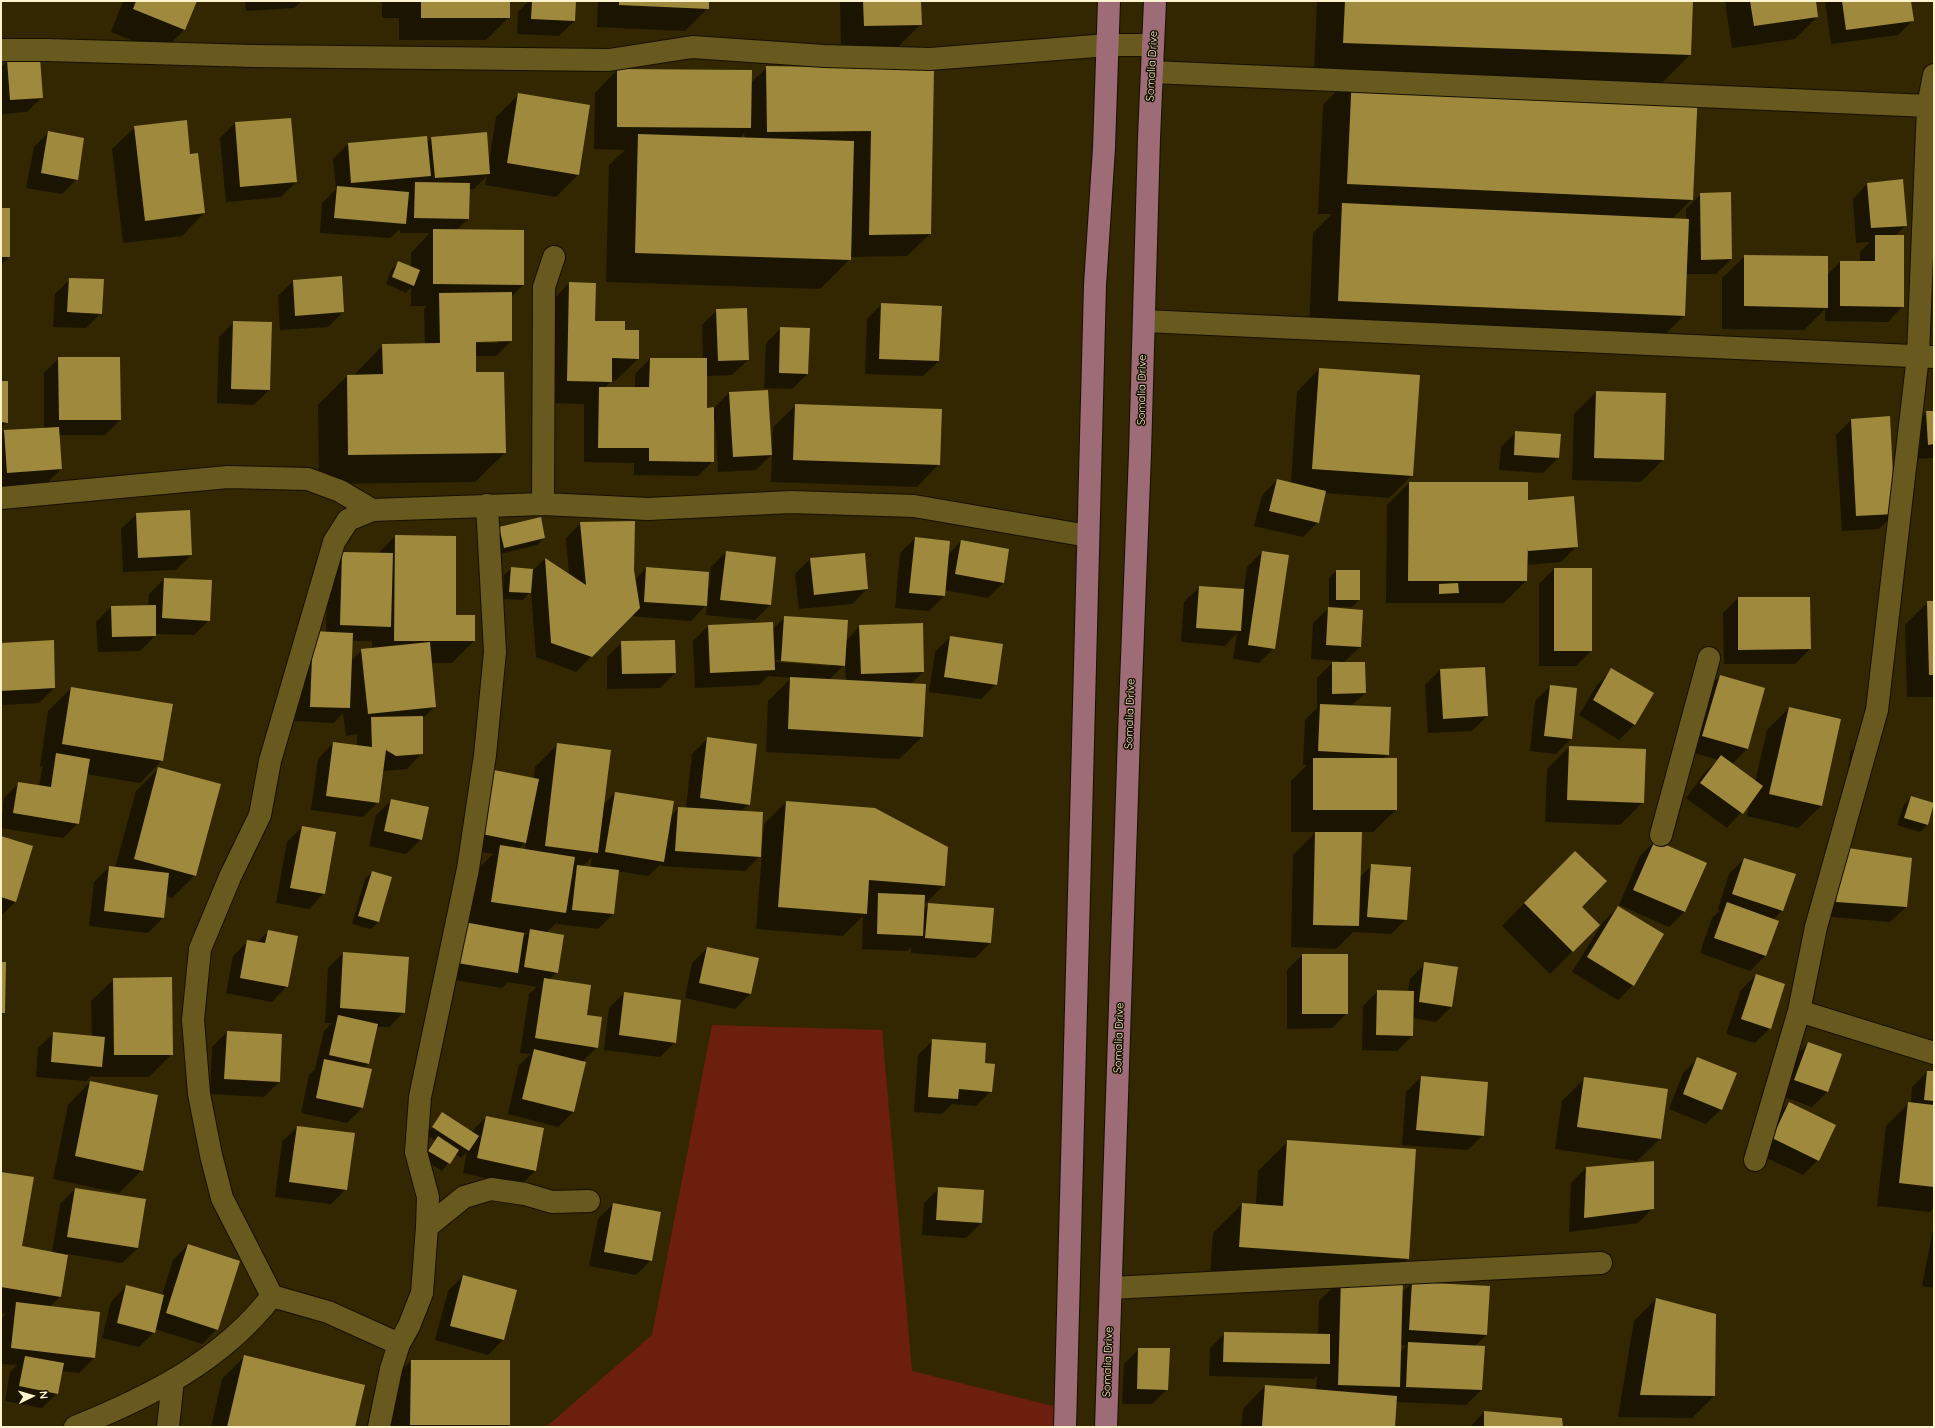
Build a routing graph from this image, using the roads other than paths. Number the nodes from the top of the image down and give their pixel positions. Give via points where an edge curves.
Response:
1 (1109, 1) edge
2 (1156, 1) edge
3 (1108, 45) junction
4 (1153, 45) junction
5 (1, 50) edge
6 (1152, 72) junction
7 (1934, 75) edge
8 (1928, 106) junction
9 (554, 257) dead end
10 (1144, 321) junction
11 (1926, 356) edge
12 (1, 498) edge
13 (543, 504) junction
14 (488, 505) junction
15 (372, 510) junction
16 (1088, 536) junction
17 (1709, 658) dead end
18 (1661, 835) dead end
19 (1798, 1011) junction
20 (1934, 1053) edge
21 (1755, 1160) dead end
22 (589, 1201) dead end
23 (427, 1227) junction
24 (1602, 1263) dead end
25 (1111, 1288) junction
26 (272, 1296) junction
27 (399, 1344) junction
28 (173, 1380) junction
29 (75, 1427) edge
30 (168, 1427) edge
31 (379, 1427) edge
32 (1065, 1427) edge
33 (1106, 1427) edge

1 - 3 main road
2 - 4 main road, Somalia Drive
3 - 4 street
3 - 5 street via 930,59 824,56 692,47 609,60
3 - 16 main road via 1096,285
4 - 6 main road, Somalia Drive
6 - 8 street
6 - 10 main road, Somalia Drive
7 - 8 street
8 - 11 street
9 - 13 street via 544,287
10 - 11 street
10 - 25 main road, Somalia Drive
11 - 19 street via 1877,710 1816,927
12 - 15 street via 228,477 308,479 340,491
13 - 14 street
13 - 16 street via 648,510 791,502 914,506
14 - 15 street
14 - 23 street via 495,652 485,755 468,869 420,1097 416,1152 428,1197
15 - 26 street via 348,520 334,542 270,761 260,815 230,877 200,949 193,1020 199,1094 211,1155 222,1198
16 - 32 main road
17 - 18 street
19 - 20 street
19 - 21 street
22 - 23 street via 552,1202 525,1194 491,1189 464,1197
23 - 27 street via 422,1293
24 - 25 street
25 - 33 main road, Somalia Drive
26 - 27 street via 328,1312
26 - 28 street via 255,1319 236,1336 188,1372
27 - 31 street
28 - 29 street via 103,1416
28 - 30 street

